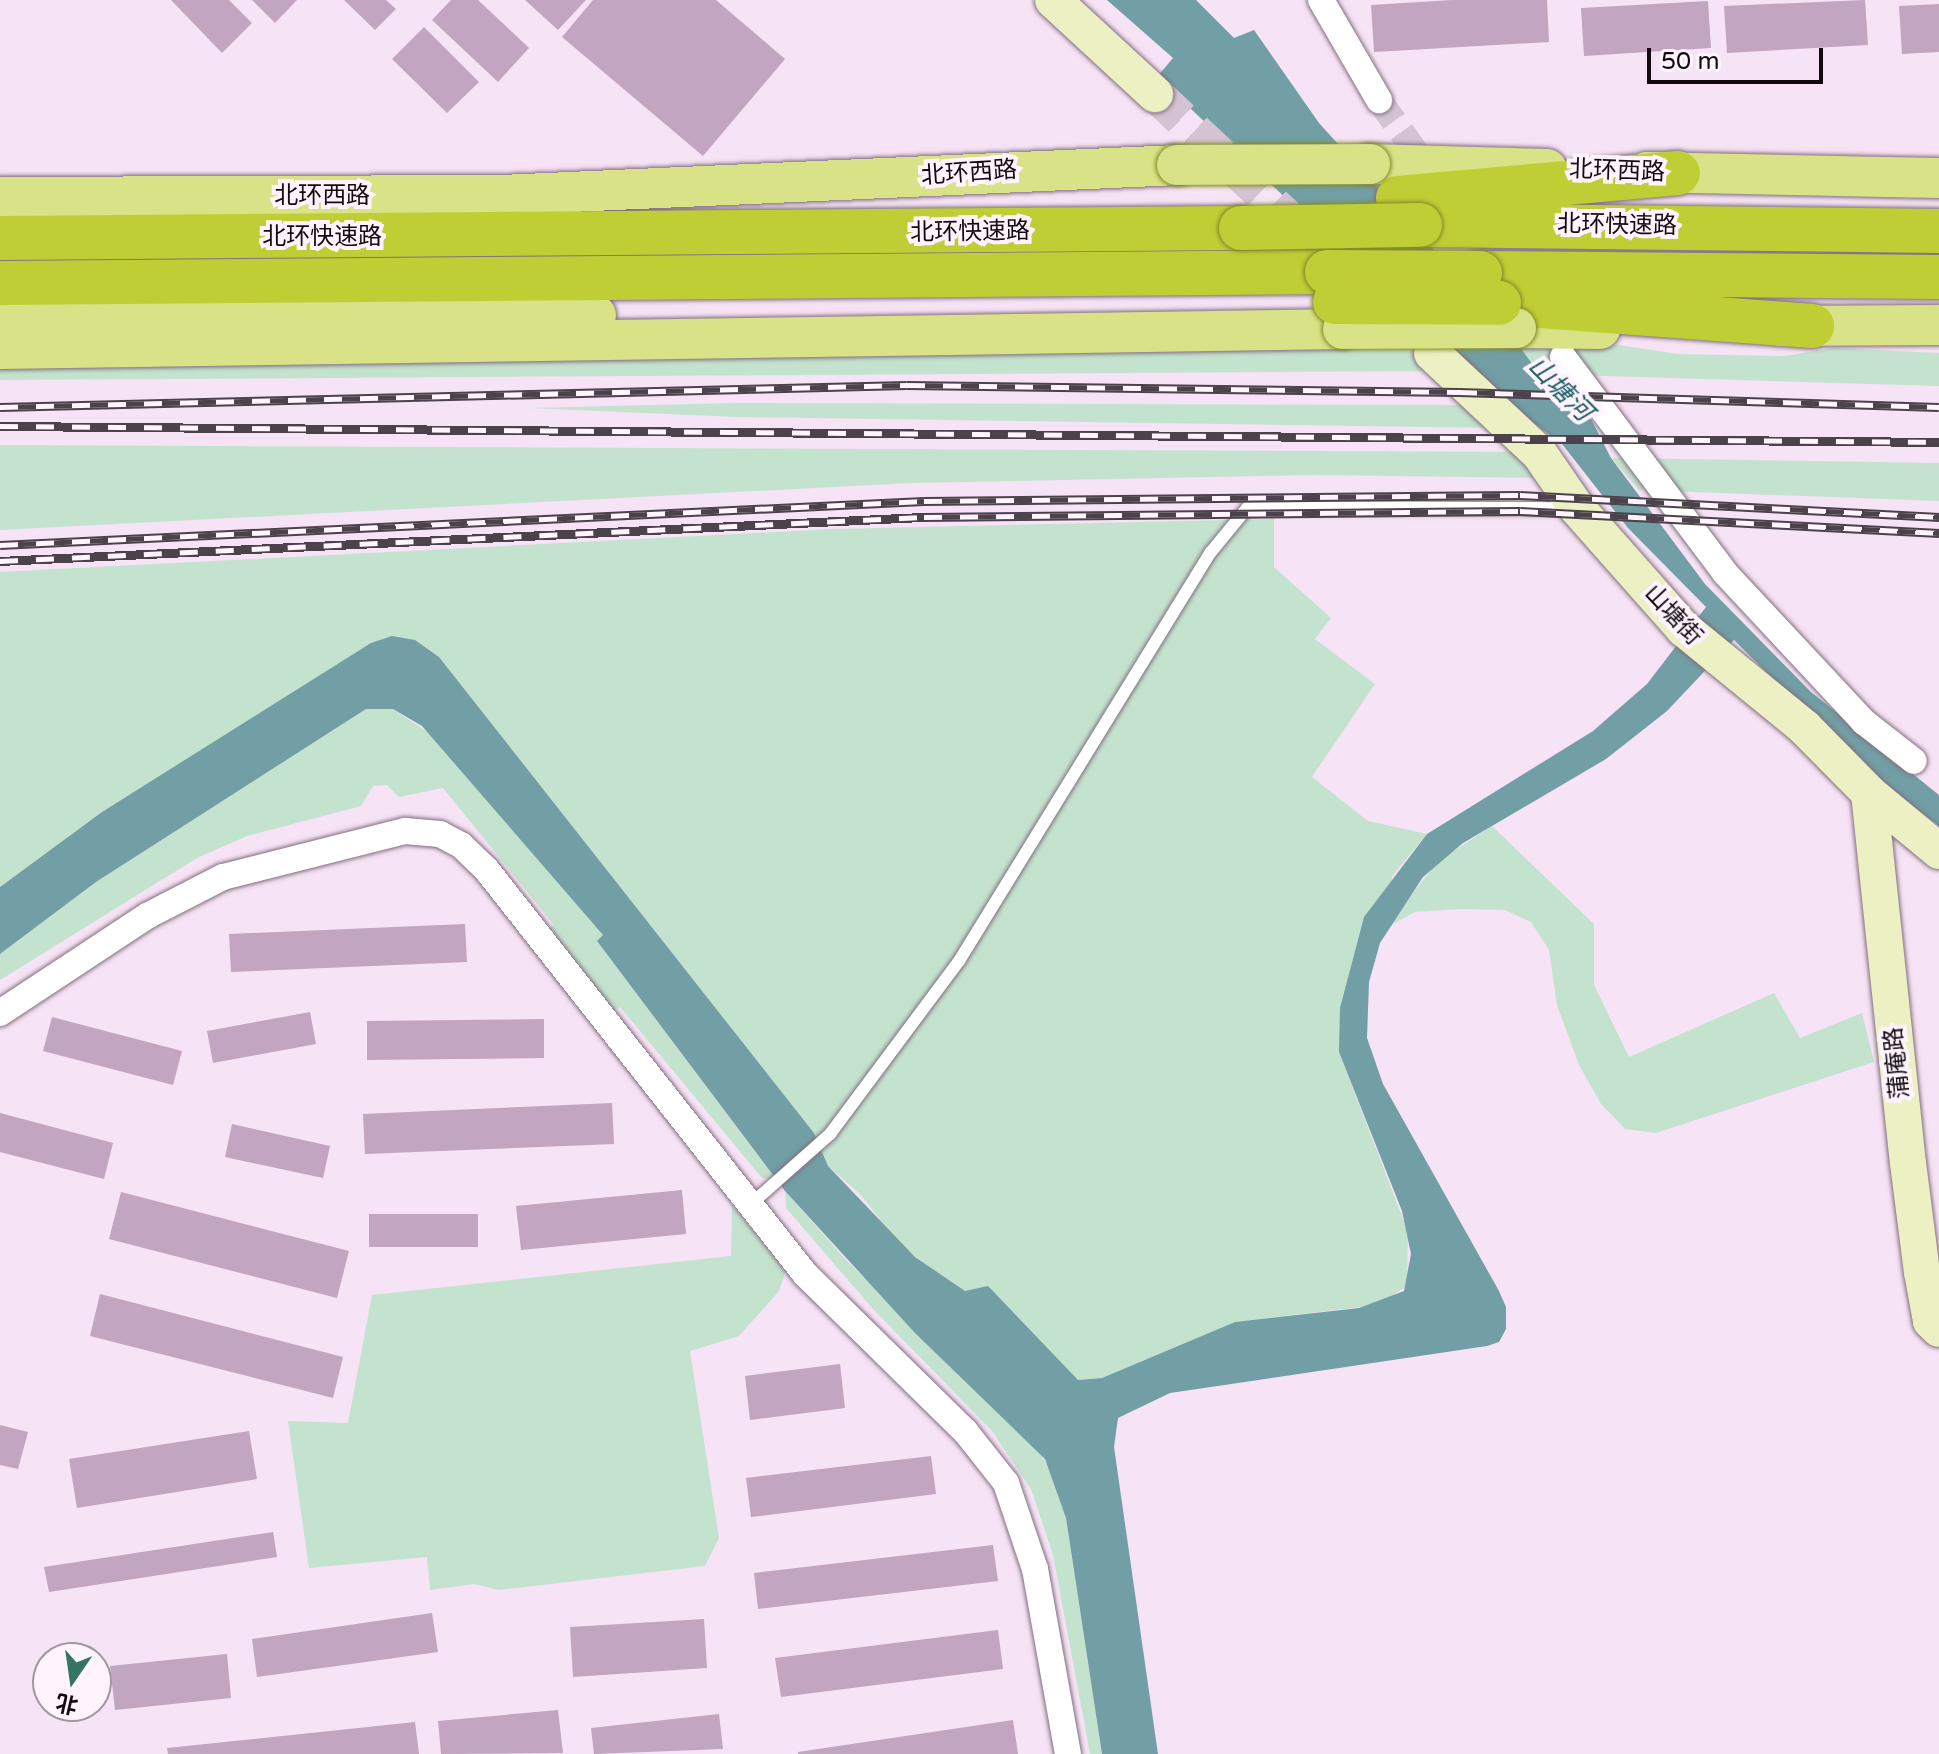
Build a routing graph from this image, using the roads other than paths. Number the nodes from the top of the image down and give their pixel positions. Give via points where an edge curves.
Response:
1 (1053, 0) edge
2 (1321, 0) edge
3 (1155, 94) tunnel mouth
4 (1379, 100) tunnel mouth
5 (1678, 173) junction
6 (1939, 178) edge
7 (0, 197) edge
8 (1409, 211) junction
9 (1939, 231) edge
10 (0, 238) edge
11 (1939, 277) edge
12 (0, 283) edge
13 (1335, 301) junction
14 (1498, 301) junction
15 (0, 312) edge
16 (1939, 325) edge
17 (1812, 326) joint
18 (1144, 329) junction
19 (0, 349) edge
20 (1432, 353) dead end
21 (1563, 357) dead end
22 (1577, 508) junction
23 (1914, 761) dead end
24 (1869, 793) junction
25 (1939, 851) edge
26 (0, 1013) edge
27 (751, 1204) junction
28 (1930, 1272) edge
29 (1939, 1329) edge
30 (1068, 1754) edge

1 - 3 street
2 - 4 street
5 - 6 main road, 北环西路
5 - 7 main road, 北环西路, bridge via 1370,164 1177,165 518,195
5 - 8 highway
8 - 9 highway, 北环快速路 via 1564,223
8 - 10 highway, 北环快速路 via 1244,214 1013,204 737,235
11 - 14 highway, 北环快速路 via 1570,272
12 - 13 highway, 北环快速路 via 1096,275
13 - 14 highway, 北环快速路, bridge
13 - 18 main road
14 - 17 highway
15 - 18 main road via 787,314
16 - 17 main road
18 - 19 main road
20 - 22 street, 山塘街 via 1539,453
21 - 23 street via 1725,573 1864,722
22 - 24 street, 山塘街 via 1684,629 1804,727
22 - 27 lane via 1248,507 1211,552 959,961 820,1143
24 - 25 street, 山塘街
24 - 28 street, 蒲庵路
26 - 27 street via 147,916 223,877 405,831 440,834 486,869
27 - 30 street via 805,1274 965,1431 1006,1483 1035,1569
28 - 29 street, 蒲庵路 via 1931,1321

